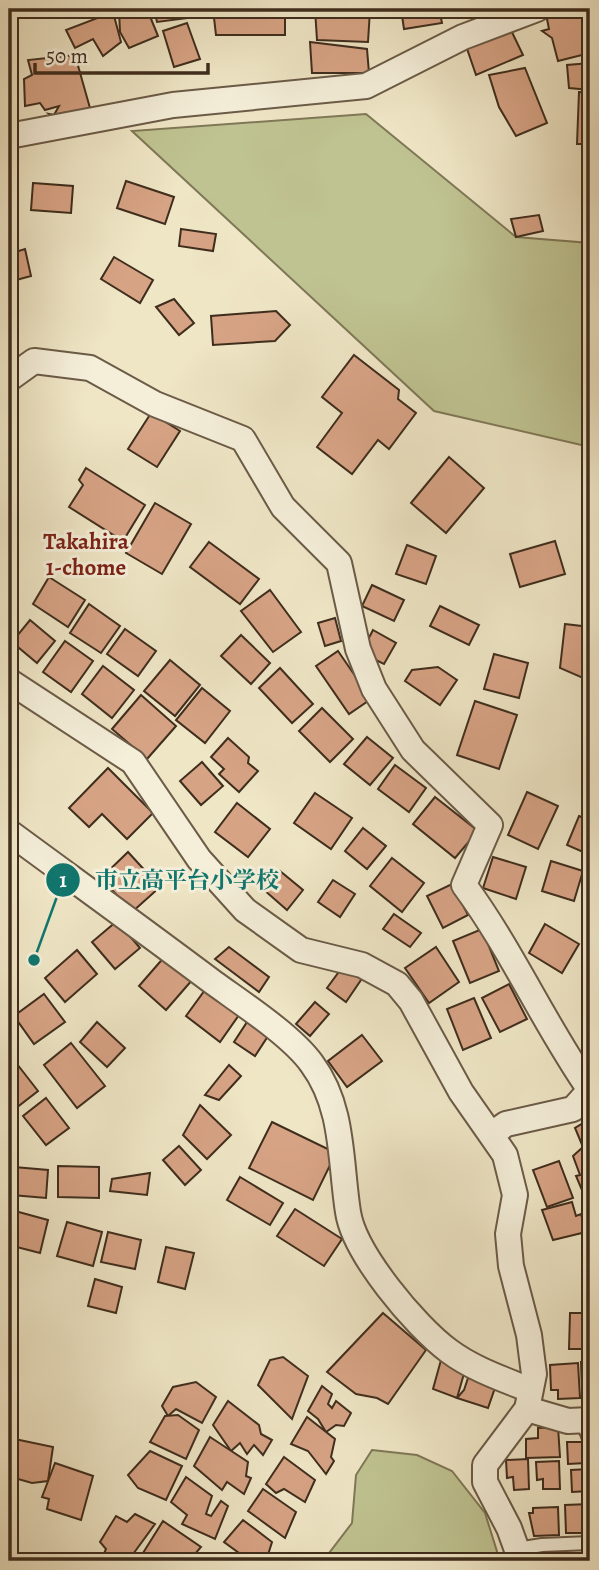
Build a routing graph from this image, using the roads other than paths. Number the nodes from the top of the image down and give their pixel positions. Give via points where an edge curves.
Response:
1 (537, 9) edge
2 (9, 136) edge
3 (9, 379) edge
4 (9, 681) edge
5 (9, 832) edge
6 (590, 1090) edge
7 (492, 1134) junction
8 (528, 1399) junction
9 (588, 1427) edge
10 (590, 1543) edge
11 (519, 1555) edge

1 - 2 street via 463,37 366,86 173,105
3 - 6 street via 34,361 90,368 155,404 243,439 283,507 339,563 358,649 374,689 413,750 490,825 464,886 518,965 559,1044
4 - 7 street via 133,762 199,859 245,910 301,950 362,965 397,984 461,1092
5 - 8 street via 257,1015 310,1061 335,1108 348,1215 356,1241 406,1310 442,1346
6 - 7 street via 573,1109 506,1124
7 - 8 street via 513,1179 508,1234 534,1374
8 - 9 street
8 - 11 street via 485,1465 485,1482
10 - 11 lane via 542,1545

